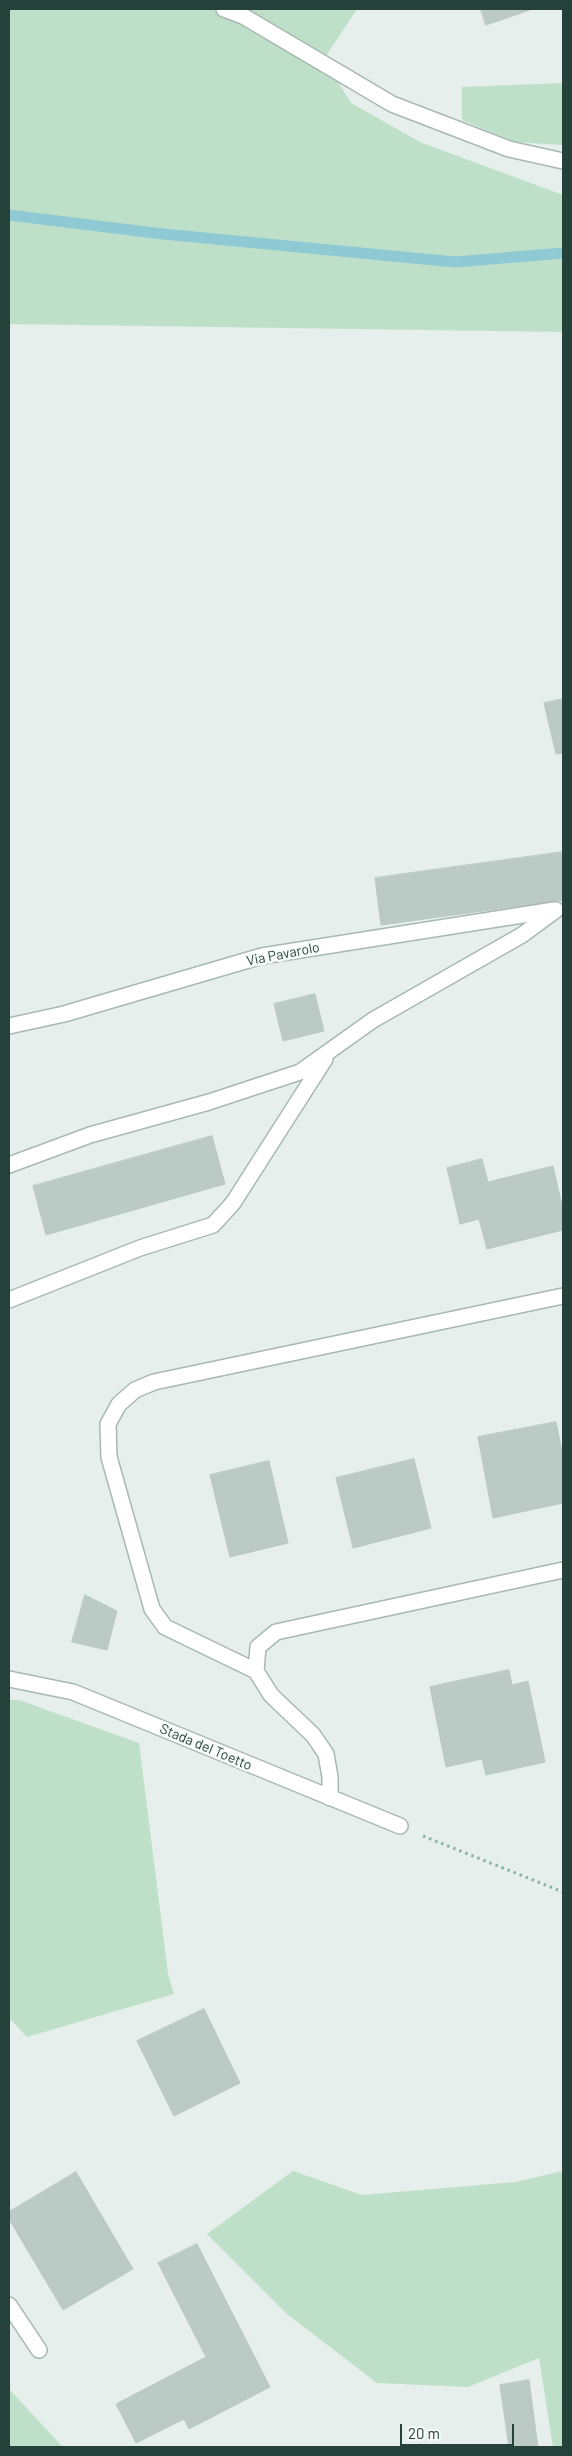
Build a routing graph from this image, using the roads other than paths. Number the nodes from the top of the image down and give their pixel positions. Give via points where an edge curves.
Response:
1 (224, 9) edge
2 (563, 161) edge
3 (560, 909) edge
4 (9, 1026) edge
5 (331, 1049) junction
6 (9, 1165) edge
7 (563, 1296) edge
8 (9, 1300) edge
9 (563, 1570) edge
10 (256, 1671) junction
11 (9, 1679) edge
12 (330, 1798) junction
13 (400, 1826) road end
14 (9, 2305) edge
15 (39, 2350) dead end

1 - 2 street via 243,16 392,104 509,149
3 - 4 street, Via Pavarolo via 262,956 64,1014
3 - 5 street
5 - 6 street via 300,1072 209,1102 90,1135
5 - 8 street via 233,1203 213,1225 140,1248
7 - 10 street via 154,1382 135,1390 120,1404 108,1424 109,1457 152,1609 165,1627
9 - 10 street via 276,1632 258,1648
10 - 12 street via 271,1695 312,1735 326,1754
11 - 12 street, Stada del Toetto via 73,1692
12 - 13 street, Stada del Toetto
14 - 15 street

